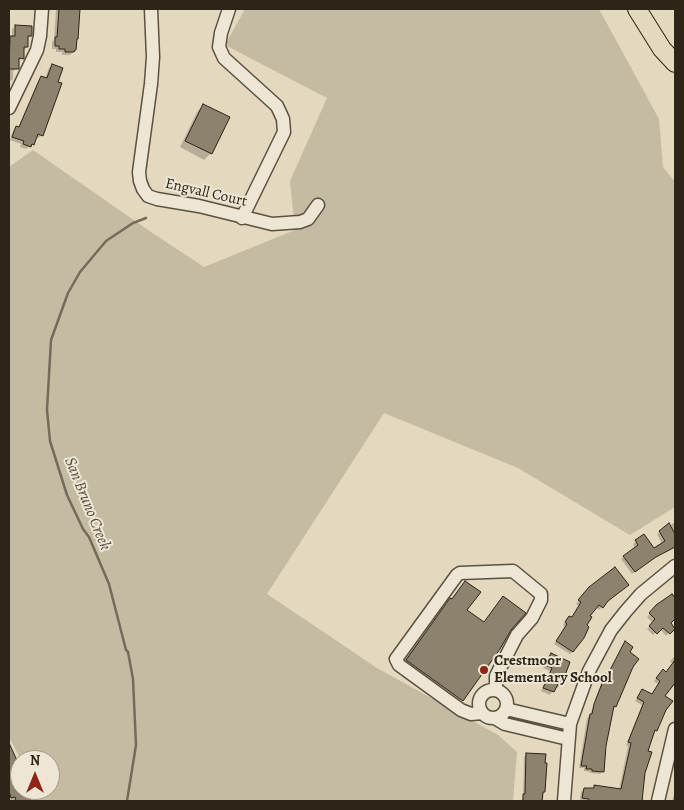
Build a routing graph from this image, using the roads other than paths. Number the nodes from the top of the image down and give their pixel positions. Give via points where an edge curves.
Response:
1 (42, 9) edge
2 (151, 9) edge
3 (229, 9) edge
4 (637, 9) edge
5 (643, 9) edge
6 (675, 62) edge
7 (9, 108) edge
8 (318, 205) dead end
9 (242, 218) junction
10 (675, 566) edge
11 (496, 690) junction
12 (506, 709) junction
13 (482, 713) junction
14 (495, 718) junction
15 (570, 724) junction
16 (675, 730) edge
17 (568, 739) junction
18 (564, 801) edge
19 (658, 801) edge

1 - 7 street via 37,50
2 - 9 street, Engvall Court via 153,57 139,172 143,189 148,196 157,199
3 - 9 street via 219,47 224,58 277,106 284,132
4 - 6 highway
5 - 6 highway
8 - 9 street, Engvall Court via 308,219 300,222 272,224
10 - 15 street via 641,594 611,630 589,671
11 - 12 street via 505,697
11 - 13 street via 487,691 480,697 478,705
11 - 13 street via 496,676 542,594 513,571 460,573 396,659 399,665 461,710 471,714
12 - 14 street
12 - 15 street
13 - 14 street via 488,718
14 - 17 street via 505,724
15 - 17 street
16 - 19 street
17 - 18 street

